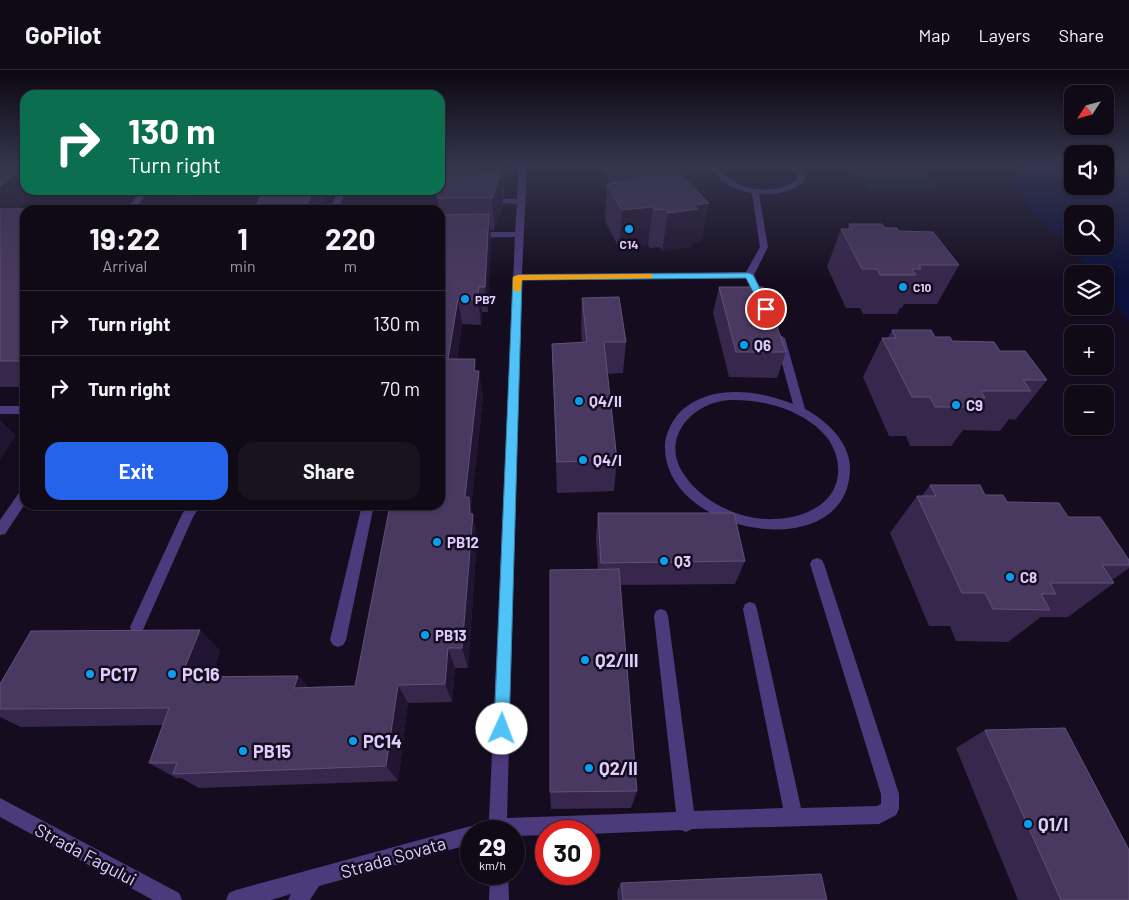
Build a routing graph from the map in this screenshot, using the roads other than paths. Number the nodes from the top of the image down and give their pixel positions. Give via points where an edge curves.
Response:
1 (520, 204) edge
2 (757, 204) edge
3 (519, 234) junction
4 (445, 235) edge
5 (749, 275) junction
6 (518, 277) junction
7 (766, 309) edge
8 (774, 326) edge
9 (0, 410) edge
10 (20, 410) edge
11 (800, 410) junction
12 (20, 501) edge
13 (192, 510) edge
14 (367, 510) edge
15 (0, 530) edge
16 (817, 564) dead end
17 (750, 610) dead end
18 (661, 616) dead end
19 (138, 626) dead end
20 (338, 640) dead end
21 (0, 807) edge
22 (794, 816) junction
23 (493, 820) edge
24 (686, 823) junction
25 (525, 829) edge
26 (460, 838) edge
27 (314, 878) junction
28 (499, 885) edge
29 (172, 900) edge
30 (236, 900) edge
31 (298, 900) edge
32 (499, 900) edge

1 - 3 street
2 - 5 street via 764,247
3 - 4 street
3 - 6 street
5 - 6 street
5 - 7 street
6 - 23 street
8 - 11 street via 783,343
9 - 10 street
11 - 11 street via 837,444 845,465 844,486 832,505 812,518 784,525 753,523 716,510 696,498 678,478 670,456 671,435 681,418 698,404 721,397 747,396 774,400
12 - 15 street
13 - 19 street
14 - 20 street
16 - 22 street via 890,794 890,809 879,815
17 - 22 street
18 - 24 street
21 - 29 street, Strada Fagului
22 - 24 street
24 - 25 street
26 - 27 street, Strada Sovata
27 - 30 street, Strada Sovata
27 - 31 street
28 - 32 street

